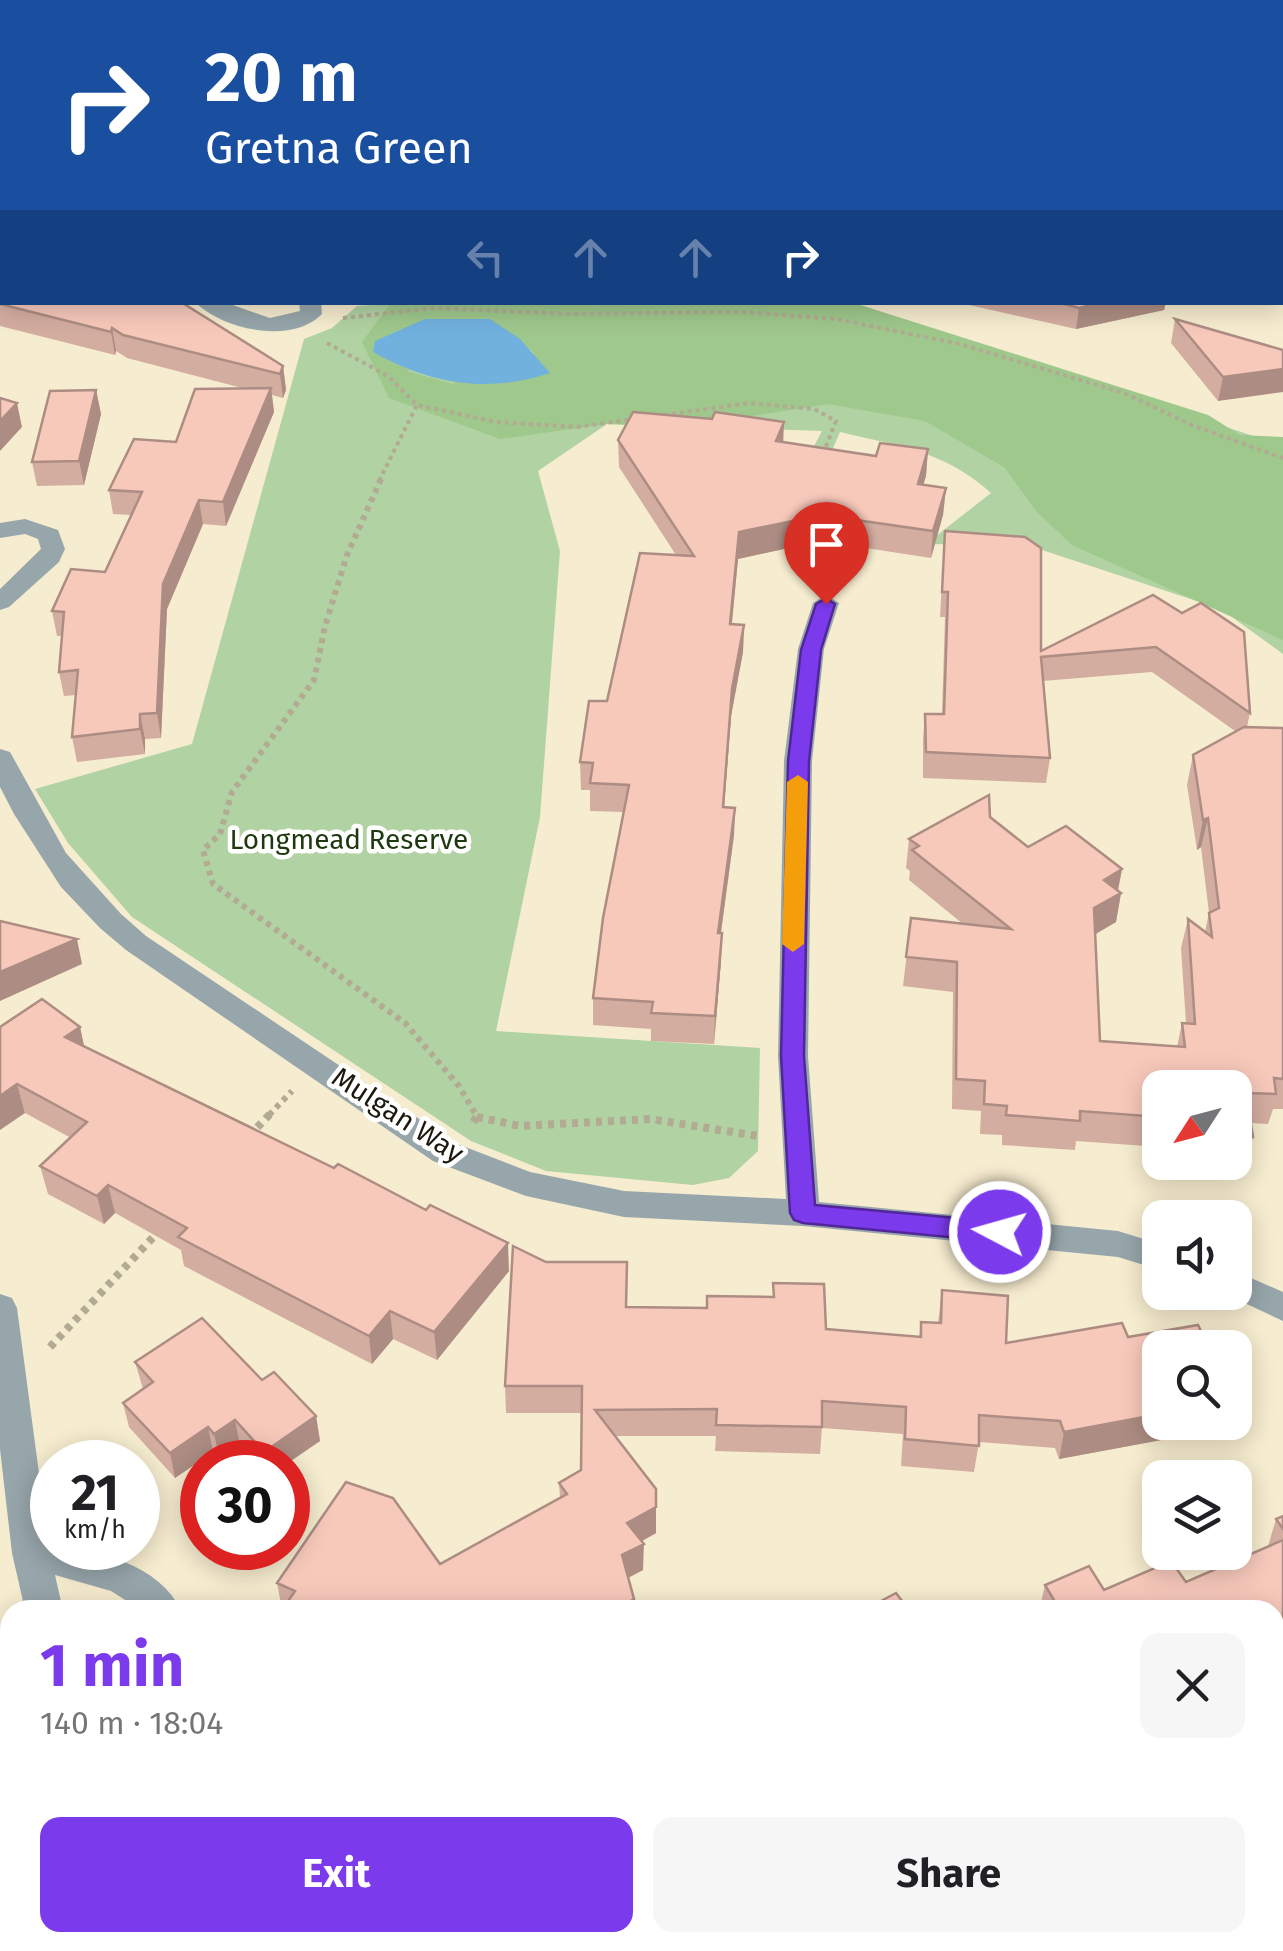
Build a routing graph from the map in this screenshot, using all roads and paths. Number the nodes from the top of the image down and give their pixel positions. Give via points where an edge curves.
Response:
1 (212, 305) edge
2 (317, 312) edge
3 (416, 405) junction
4 (1283, 458) edge
5 (818, 468) edge
6 (0, 530) edge
7 (810, 531) edge
8 (0, 602) edge
9 (826, 604) joint
10 (0, 758) edge
11 (317, 1063) junction
12 (478, 1117) junction
13 (800, 1136) junction
14 (237, 1148) edge
15 (444, 1152) junction
16 (803, 1213) junction
17 (171, 1218) edge
18 (1142, 1251) edge
19 (1252, 1292) edge
20 (1283, 1307) edge
21 (0, 1308) edge
22 (11, 1388) junction
23 (30, 1545) edge
24 (35, 1570) edge
25 (89, 1570) edge
26 (42, 1600) edge
27 (155, 1600) edge

1 - 2 street via 259,327 292,324
2 - 3 path via 312,331 408,391
2 - 4 path via 741,312 836,319 960,344 1124,393
3 - 5 path via 522,426 578,427 698,406 800,407 836,421
3 - 12 path via 347,555 314,680 232,792 220,834 203,850 213,884 405,1023
6 - 8 street via 40,529 53,549
7 - 9 path via 829,566
9 - 13 street via 811,650 798,761 793,1056
10 - 11 street, Mulgan Way via 59,869 92,906 136,943
11 - 14 path
11 - 15 street, Mulgan Way
12 - 13 path via 520,1126 650,1118 762,1137
12 - 15 path
13 - 16 street
15 - 16 street, Mulgan Way via 526,1184 624,1204
16 - 18 street, Mulgan Way
17 - 22 path
19 - 20 street
21 - 22 street
22 - 23 street
24 - 26 street
25 - 27 street via 136,1584

